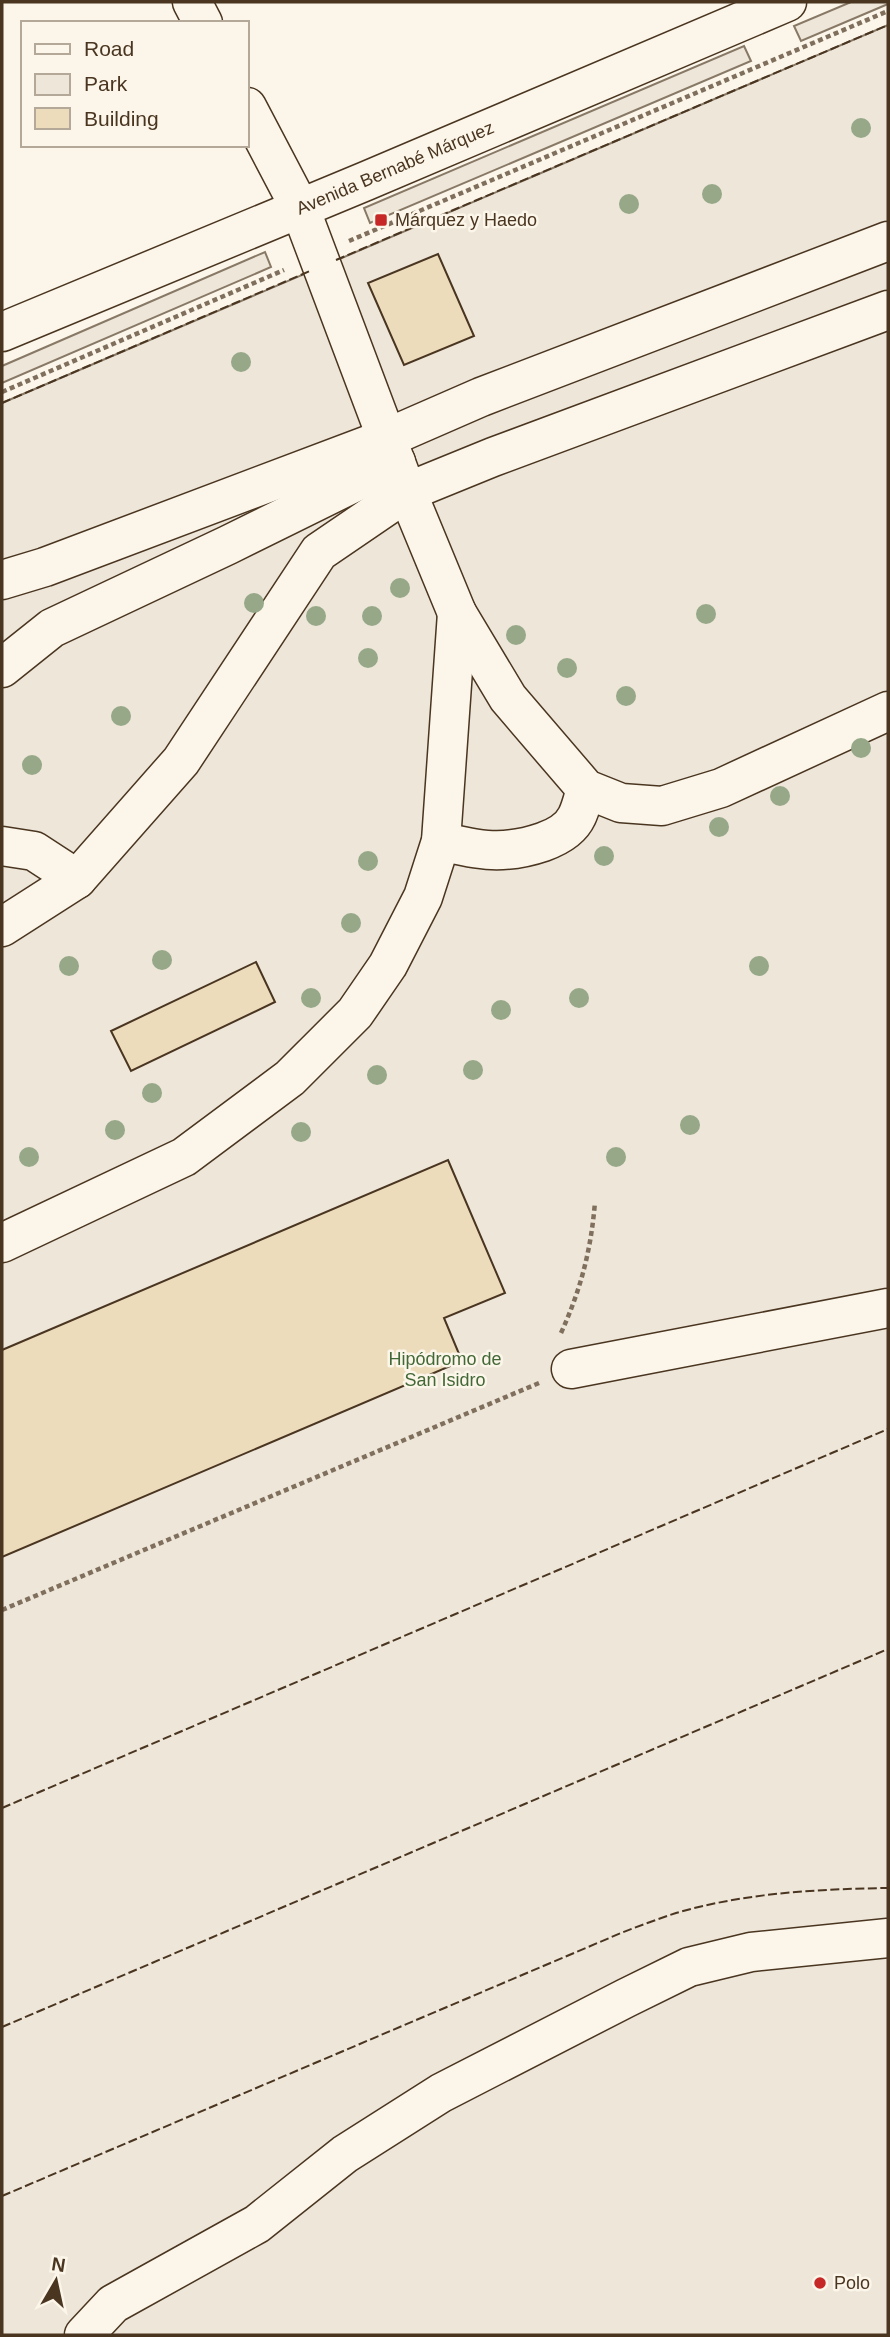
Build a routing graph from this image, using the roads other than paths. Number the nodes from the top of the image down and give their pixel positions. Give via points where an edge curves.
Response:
1 (192, 2) edge
2 (786, 2) edge
3 (202, 21) edge
4 (248, 109) edge
5 (300, 208) junction
6 (888, 241) edge
7 (888, 310) edge
8 (2, 332) edge
9 (396, 464) junction
10 (2, 580) edge
11 (457, 614) junction
12 (2, 668) edge
13 (888, 711) edge
14 (586, 789) junction
15 (440, 841) junction
16 (2, 846) edge
17 (77, 879) junction
18 (2, 927) edge
19 (2, 1243) edge
20 (888, 1308) edge
21 (564, 1355) road end
22 (888, 1938) edge
23 (84, 2335) edge

1 - 3 main road
2 - 5 main road, Avenida Bernabé Márquez
4 - 5 main road
5 - 8 main road, Avenida Bernabé Márquez
5 - 9 main road
6 - 9 main road via 481,397
7 - 9 main road via 494,457
9 - 10 main road
9 - 11 main road
9 - 12 main road via 51,628
9 - 17 main road via 319,552 181,761
11 - 14 main road via 508,698
11 - 15 main road
13 - 14 main road via 721,788 662,806 621,803
14 - 15 main road via 576,818 558,837 505,851
15 - 19 main road via 423,897 388,965 355,1013 290,1078 184,1157
16 - 17 main road via 34,851
17 - 18 main road
20 - 21 main road
22 - 23 main road via 751,1952 690,1968 626,1998 441,2093 345,2154 257,2224 113,2304

